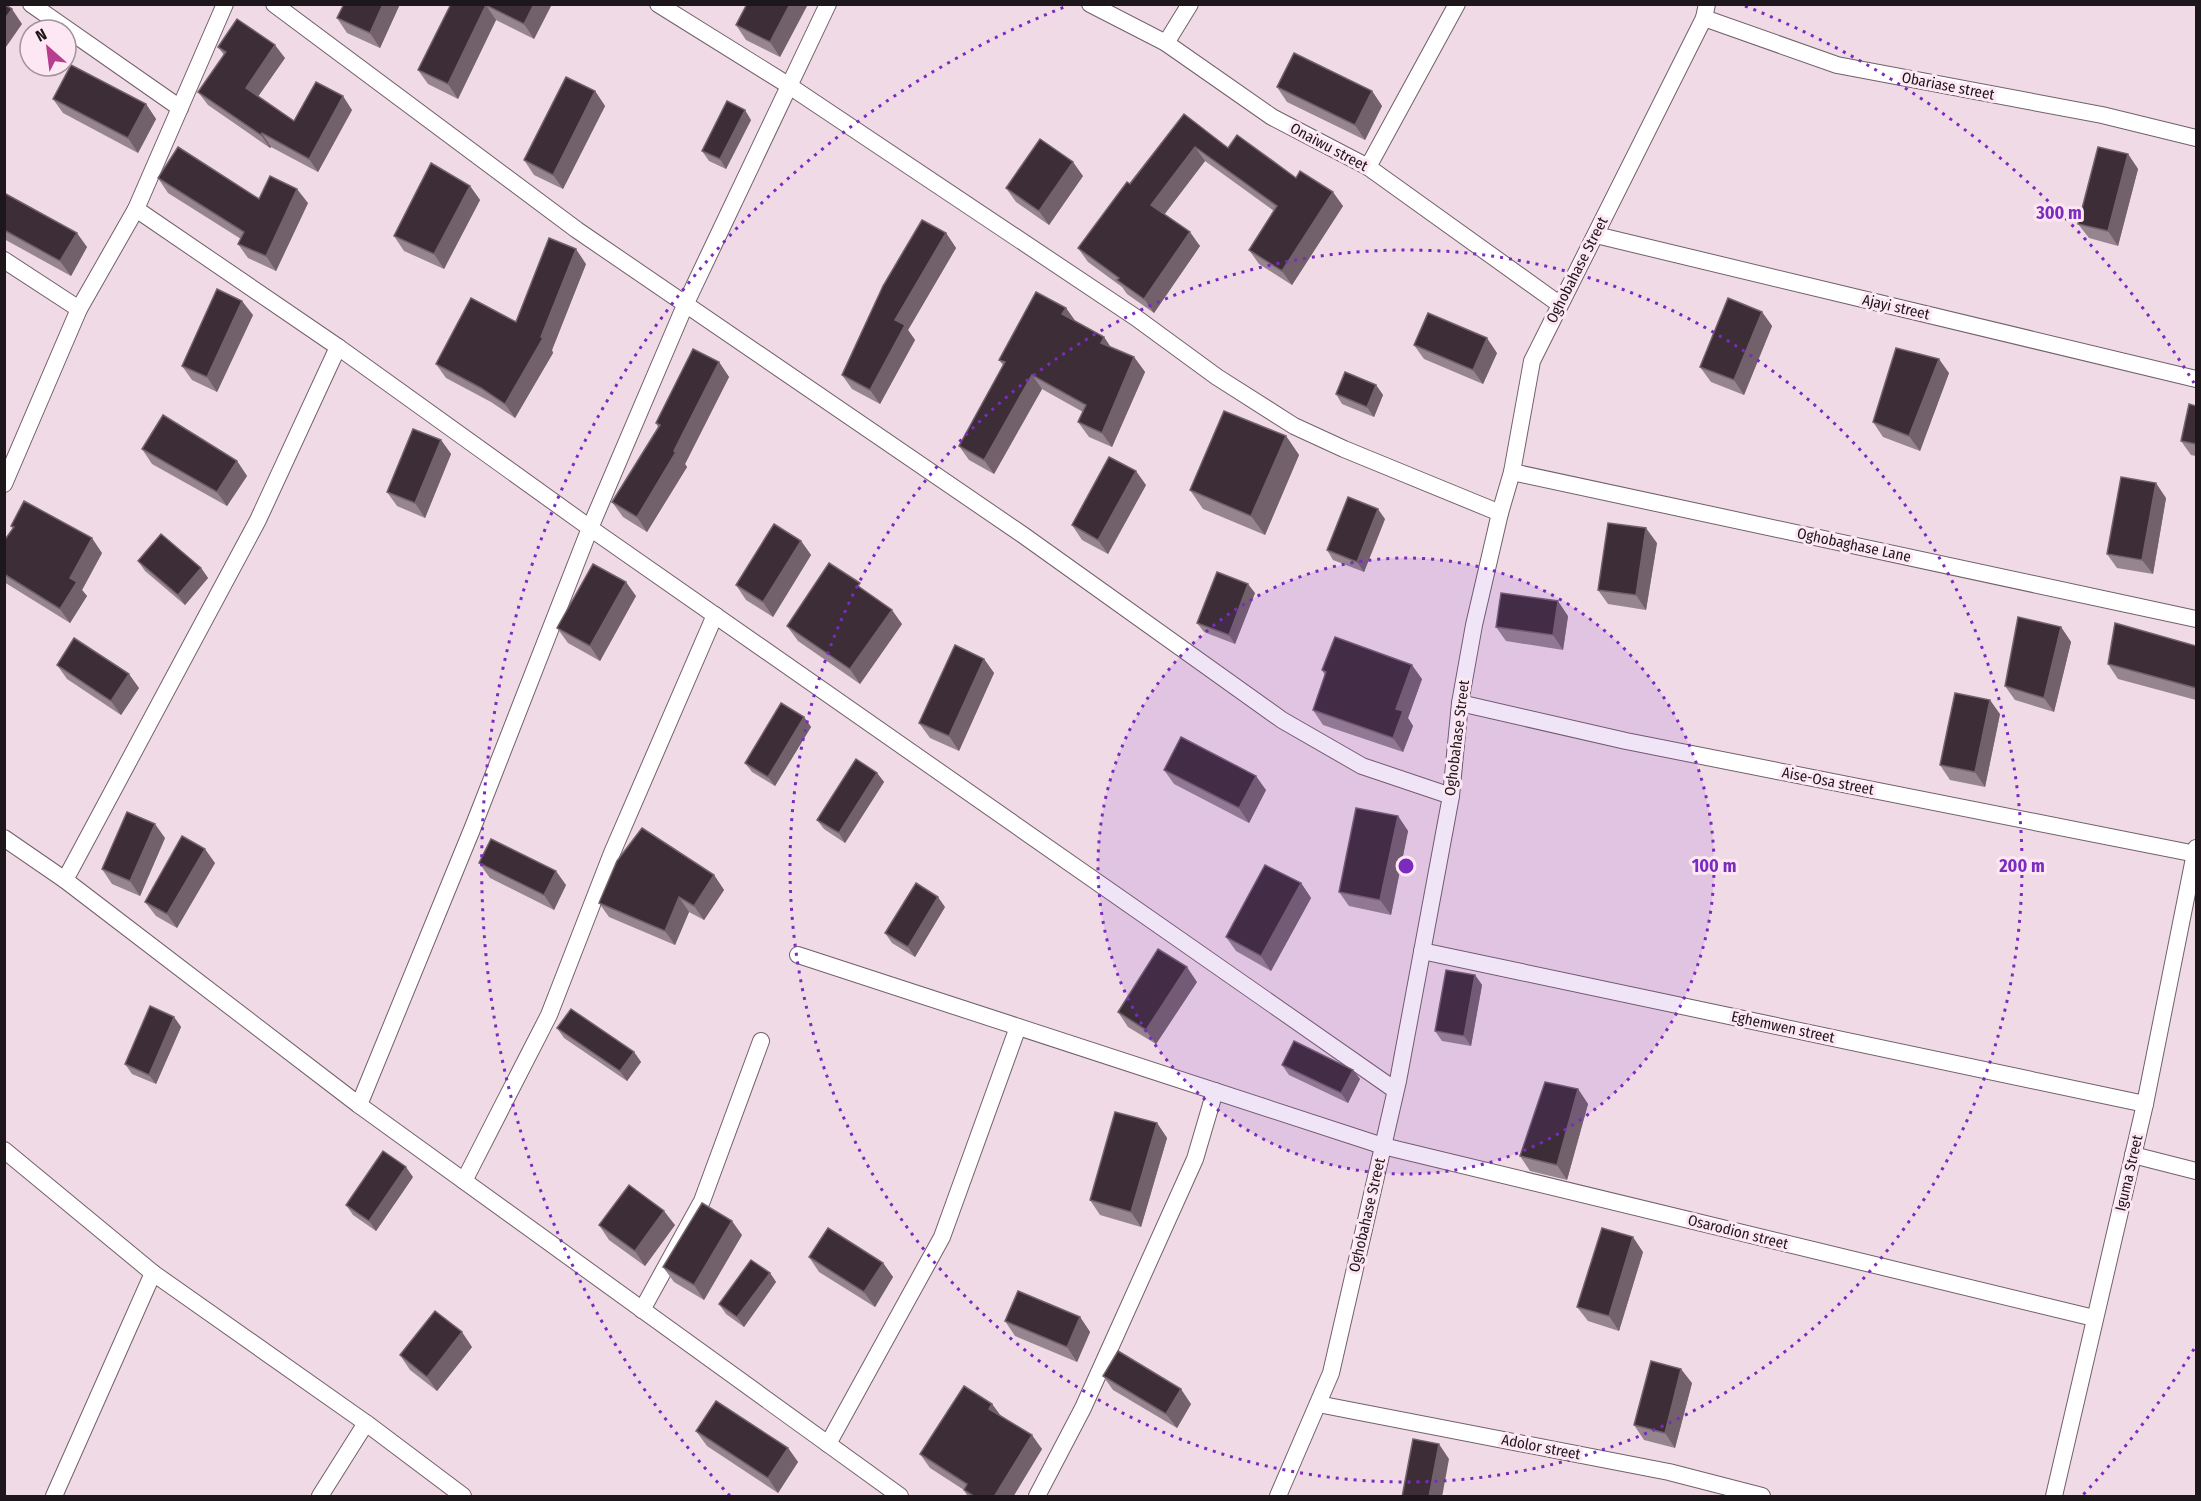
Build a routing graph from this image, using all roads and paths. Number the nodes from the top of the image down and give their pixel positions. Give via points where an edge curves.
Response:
1 (31, 4) edge
2 (225, 4) edge
3 (274, 4) edge
4 (658, 4) edge
5 (828, 4) edge
6 (1090, 4) edge
7 (1190, 4) edge
8 (1457, 4) edge
9 (1705, 11) edge
10 (1166, 43) junction
11 (788, 85) junction
12 (180, 108) junction
13 (2196, 138) edge
14 (1368, 167) junction
15 (136, 209) junction
16 (1596, 235) junction
17 (4, 260) edge
18 (686, 303) junction
19 (1559, 304) junction
20 (79, 309) junction
21 (339, 347) junction
22 (2196, 379) edge
23 (1512, 472) junction
24 (4, 484) edge
25 (1500, 513) junction
26 (590, 528) junction
27 (715, 615) junction
28 (2196, 619) edge
29 (1460, 703) junction
30 (1450, 796) junction
31 (4, 838) edge
32 (2196, 852) edge
33 (65, 880) junction
34 (1422, 951) junction
35 (798, 955) dead end
36 (1018, 1027) junction
37 (761, 1041) dead end
38 (1395, 1090) junction
39 (1215, 1091) junction
40 (2145, 1104) junction
41 (359, 1105) junction
42 (1383, 1146) junction
43 (4, 1150) edge
44 (2133, 1155) junction
45 (2196, 1171) edge
46 (464, 1181) junction
47 (153, 1273) junction
48 (642, 1310) junction
49 (2094, 1318) junction
50 (1318, 1404) junction
51 (366, 1423) junction
52 (828, 1444) junction
53 (54, 1497) edge
54 (320, 1497) edge
55 (463, 1497) edge
56 (900, 1497) edge
57 (1037, 1497) edge
58 (1278, 1497) edge
59 (1762, 1497) edge
60 (2054, 1497) edge

1 - 12 street
2 - 12 street
3 - 18 street via 577,230
4 - 11 street
5 - 11 street
6 - 10 street, Onaiwu street
7 - 10 street
8 - 14 street
9 - 13 street, Obariase street via 1837,65 2102,115
9 - 16 street, Oghobahase Street
10 - 14 street, Onaiwu street via 1272,117
11 - 18 street
11 - 25 street via 1294,426
12 - 15 street
14 - 19 street, Onaiwu street
15 - 20 street
15 - 21 street
16 - 19 street, Oghobahase Street
16 - 22 street, Ajayi street
17 - 20 street
18 - 26 street
18 - 30 street via 1023,535 1282,720 1362,766
19 - 23 street, Oghobahase Street via 1532,361
20 - 24 street
21 - 26 street
21 - 33 street via 258,520
23 - 25 street, Oghobahase Street
23 - 28 street, Oghobaghase Lane
25 - 29 street, Oghobahase Street
26 - 27 street
26 - 41 street
27 - 38 street
27 - 46 street via 612,853 549,1015
29 - 30 street, Oghobahase Street
29 - 32 street, Aise-Osa street via 1626,741
30 - 34 street, Oghobahase Street
31 - 33 street
32 - 40 street, Iguma Street
33 - 41 street
34 - 38 street, Oghobahase Street
34 - 40 street, Eghemwen street
35 - 36 street, Osarodion street
36 - 39 street, Osarodion street
36 - 52 street via 942,1237
37 - 48 street via 702,1201
38 - 42 street, Oghobahase Street
39 - 42 street, Osarodion street
39 - 57 street via 1195,1159 1083,1408
40 - 44 street, Iguma Street
41 - 46 street
42 - 49 street, Osarodion street
42 - 50 street, Oghobahase Street via 1331,1373
43 - 47 street
44 - 45 street
44 - 49 street, Iguma Street
46 - 48 street
47 - 51 street
47 - 53 street
48 - 52 street
49 - 60 street, Iguma Street
50 - 58 street, Oghobahase Street
50 - 59 street, Adolor street via 1669,1472
51 - 54 street
51 - 55 street
52 - 56 street

